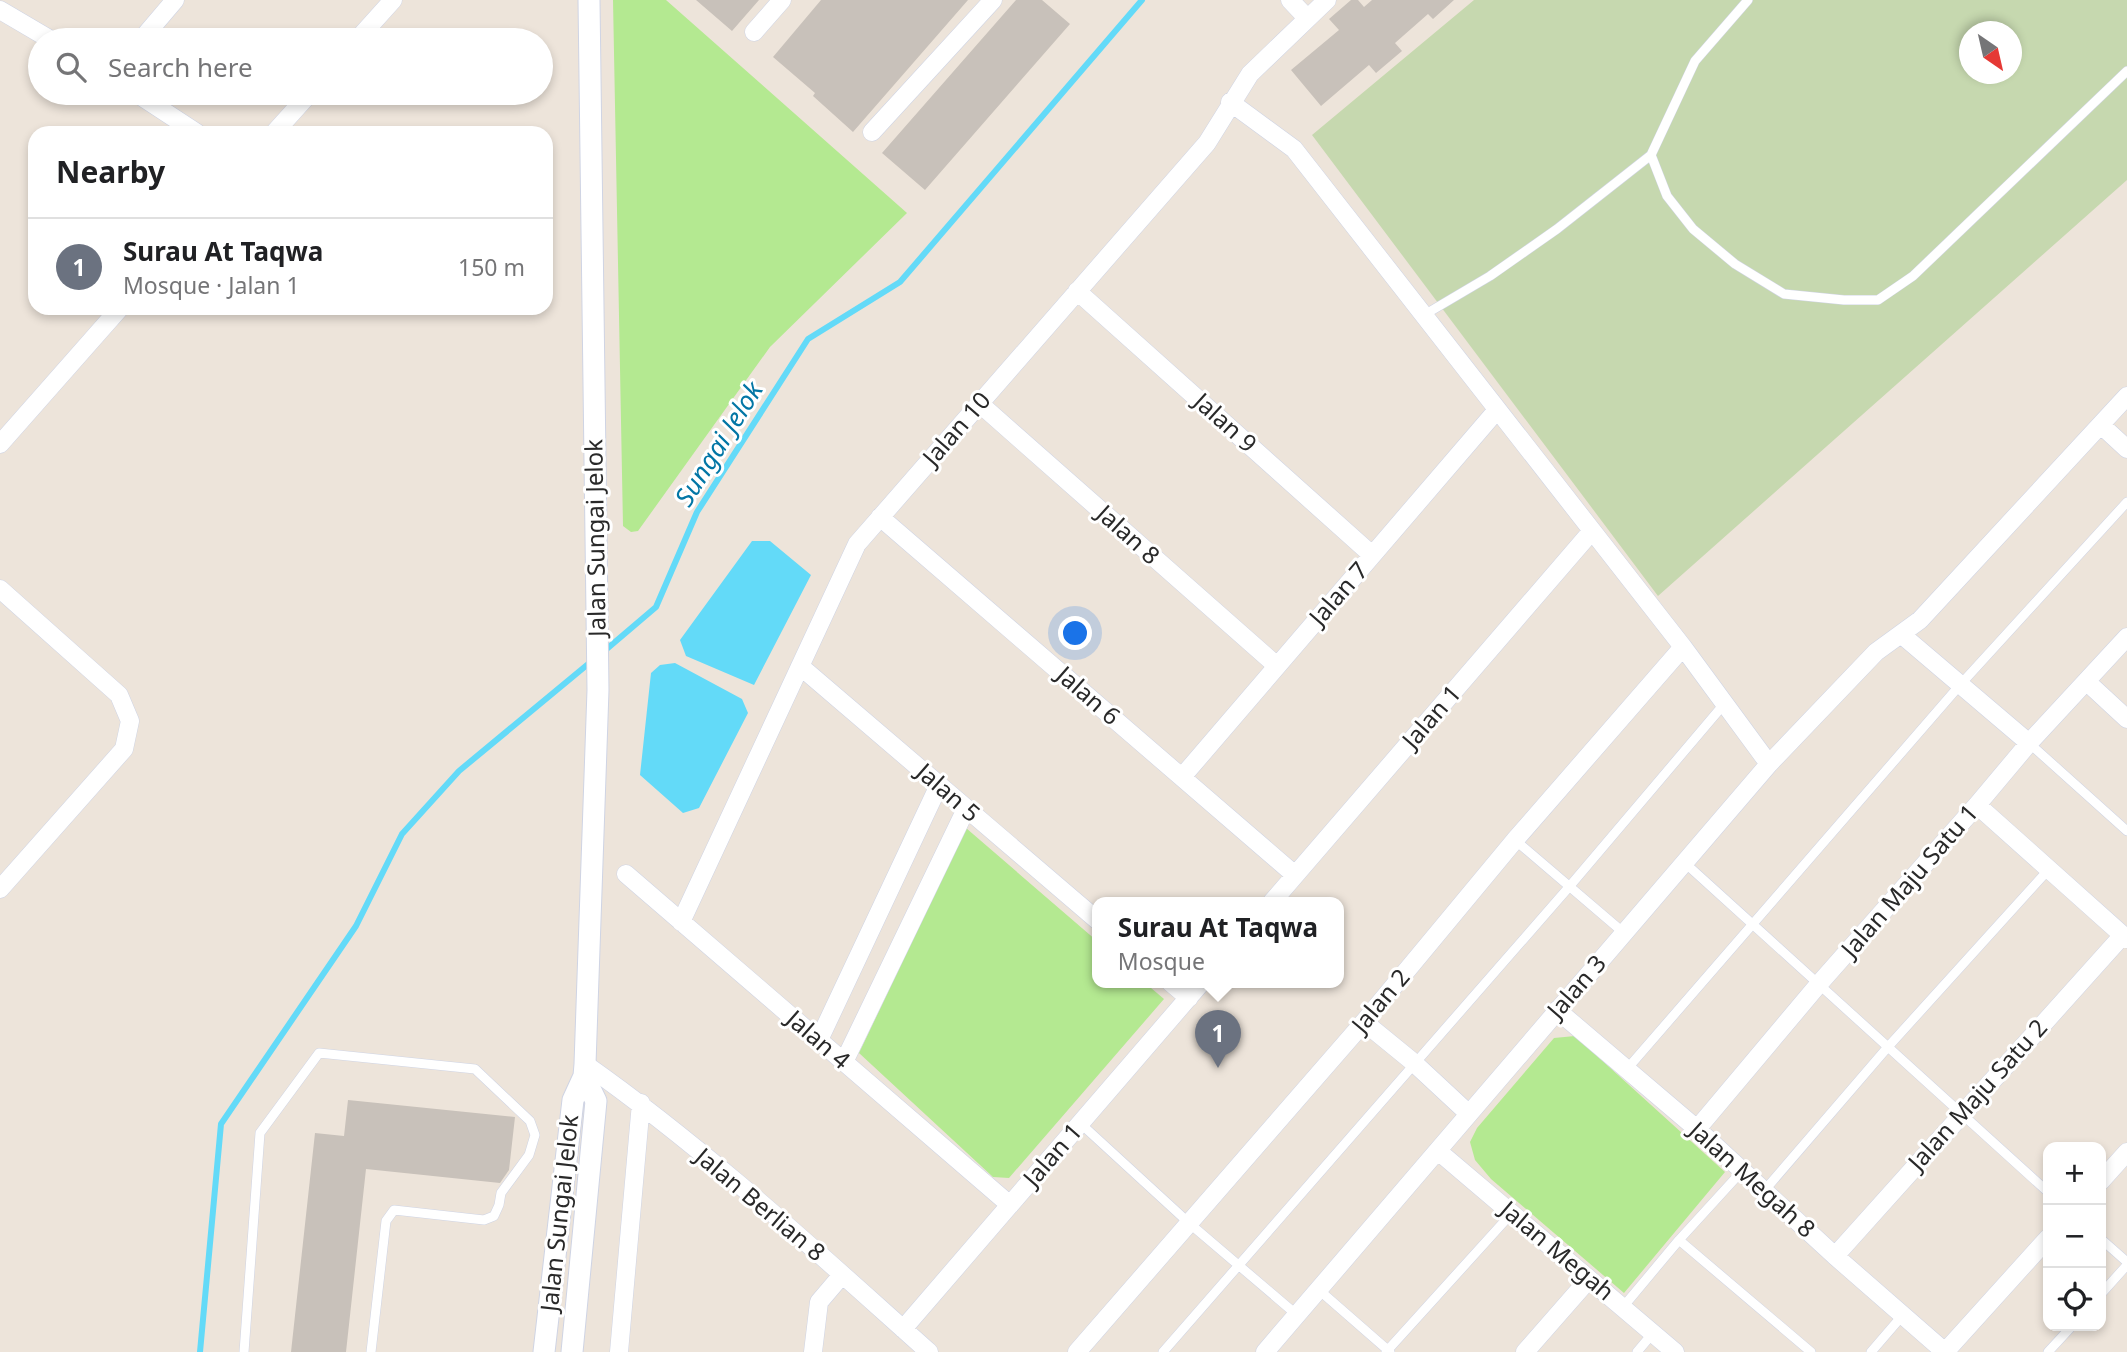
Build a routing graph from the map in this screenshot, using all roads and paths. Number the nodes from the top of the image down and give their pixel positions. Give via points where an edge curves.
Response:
1 (174, 0) edge
2 (393, 0) edge
3 (589, 0) edge
4 (782, 0) edge
5 (993, 0) edge
6 (1290, 0) edge
7 (1328, 0) edge
8 (1748, 0) edge
9 (0, 10) edge
10 (1307, 18) junction
11 (31, 28) edge
12 (151, 28) edge
13 (368, 28) edge
14 (754, 32) dead end
15 (2127, 71) edge
16 (1230, 102) junction
17 (154, 105) edge
18 (299, 105) edge
19 (186, 126) edge
20 (280, 126) edge
21 (872, 132) dead end
22 (1651, 155) junction
23 (1077, 291) junction
24 (114, 315) edge
25 (1424, 315) junction
26 (2127, 396) edge
27 (979, 403) junction
28 (1497, 410) junction
29 (2101, 425) junction
30 (0, 444) edge
31 (2127, 449) edge
32 (2127, 502) edge
33 (880, 517) junction
34 (1591, 532) junction
35 (1372, 555) junction
36 (0, 589) edge
37 (1902, 635) junction
38 (2127, 637) edge
39 (1683, 647) junction
40 (800, 666) junction
41 (1276, 666) junction
42 (2087, 682) junction
43 (1960, 685) junction
44 (1725, 703) junction
45 (2127, 719) edge
46 (2029, 743) junction
47 (1769, 764) junction
48 (1181, 777) junction
49 (939, 785) junction
50 (1977, 804) junction
51 (966, 809) junction
52 (2127, 831) edge
53 (1515, 840) junction
54 (1685, 863) junction
55 (2050, 868) junction
56 (626, 874) dead end
57 (1295, 875) junction
58 (4, 877) edge
59 (1569, 887) junction
60 (1276, 897) edge
61 (1092, 916) edge
62 (681, 922) junction
63 (1752, 922) junction
64 (1624, 933) junction
65 (2125, 937) edge
66 (1818, 985) junction
67 (1177, 988) edge
68 (1197, 988) edge
69 (1189, 998) junction
70 (1557, 1010) junction
71 (1364, 1022) junction
72 (819, 1040) junction
73 (1887, 1048) junction
74 (844, 1062) junction
75 (1413, 1062) junction
76 (1627, 1069) junction
77 (585, 1070) junction
78 (640, 1103) junction
79 (1469, 1114) junction
80 (1961, 1114) junction
81 (1080, 1123) junction
82 (1697, 1129) junction
83 (1438, 1152) junction
84 (2127, 1152) edge
85 (1742, 1171) junction
86 (2106, 1175) edge
87 (2043, 1188) edge
88 (1764, 1191) junction
89 (1010, 1205) junction
90 (1511, 1214) junction
91 (1189, 1223) junction
92 (1679, 1240) junction
93 (2043, 1244) edge
94 (2106, 1244) edge
95 (1835, 1256) junction
96 (1239, 1264) junction
97 (2127, 1264) edge
98 (842, 1275) junction
99 (1589, 1279) junction
100 (2106, 1288) edge
101 (1319, 1290) junction
102 (1623, 1307) junction
103 (1297, 1315) junction
104 (1902, 1316) junction
105 (903, 1329) junction
106 (2067, 1331) edge
107 (1653, 1334) junction
108 (1388, 1351) edge
109 (244, 1352) edge
110 (371, 1352) edge
111 (544, 1352) edge
112 (572, 1352) edge
113 (619, 1352) edge
114 (813, 1352) edge
115 (929, 1352) edge
116 (1077, 1352) edge
117 (1163, 1352) edge
118 (1265, 1352) edge
119 (1525, 1352) edge
120 (1637, 1352) edge
121 (1675, 1352) edge
122 (1811, 1352) edge
123 (1871, 1352) edge
124 (1945, 1352) edge
125 (2048, 1352) edge

1 - 12 street
2 - 13 street
3 - 77 street, Jalan Sungai Jelok via 597,690
4 - 14 street
5 - 21 street
6 - 10 street
7 - 10 street, Jalan 10
8 - 22 lane via 1695,61
9 - 11 street
10 - 16 street, Jalan 10 via 1250,74
15 - 22 lane via 1913,276 1878,300 1784,294 1735,264 1693,229 1667,196
16 - 23 street, Jalan 10 via 1206,143
16 - 25 street via 1294,149
17 - 19 street
18 - 20 street
22 - 25 lane via 1558,229
23 - 27 street, Jalan 10
23 - 35 street, Jalan 9
24 - 30 street
25 - 28 street
26 - 29 street, Jalan 3
27 - 33 street, Jalan 10
27 - 41 street, Jalan 8
28 - 34 street
28 - 35 street, Jalan 7
29 - 31 street
29 - 37 street, Jalan 3
32 - 43 lane
33 - 40 street, Jalan 10 via 857,544
33 - 48 street, Jalan 6
34 - 39 street
34 - 57 street, Jalan 1
35 - 41 street, Jalan 7
36 - 58 street via 120,695 130,721 124,749
37 - 43 street
37 - 47 street, Jalan 3 via 1876,652
38 - 42 street, Jalan Maju Satu 1
39 - 44 street
39 - 53 street, Jalan 2
40 - 49 street, Jalan 5
40 - 62 street, Jalan 10
41 - 48 street, Jalan 7
42 - 45 street
42 - 46 street, Jalan Maju Satu 1
43 - 46 street
43 - 63 lane
44 - 47 street
44 - 59 lane
46 - 50 street, Jalan Maju Satu 1
46 - 52 lane
47 - 54 street, Jalan 3
48 - 57 street, Jalan 6
49 - 51 street, Jalan 5
49 - 72 street
50 - 55 street
50 - 66 street, Jalan Maju Satu 1
51 - 61 street, Jalan 5
51 - 74 street
53 - 59 lane
53 - 71 street, Jalan 2
54 - 63 lane
54 - 64 street, Jalan 3
55 - 65 street
55 - 73 lane
56 - 62 street, Jalan 4
57 - 60 street, Jalan 1
59 - 64 lane
59 - 75 lane
62 - 72 street, Jalan 4
63 - 66 lane
63 - 76 lane
64 - 70 street, Jalan 3
65 - 80 street, Jalan Maju Satu 2
66 - 73 lane
66 - 82 street, Jalan Maju Satu 1
67 - 69 street
68 - 69 street, Jalan 1
69 - 81 street, Jalan 1
70 - 76 street, Jalan Megah 8
70 - 79 street, Jalan 3
71 - 75 street
71 - 91 street, Jalan 2
72 - 74 street, Jalan 4
73 - 80 lane
73 - 88 lane
74 - 89 street, Jalan 4
75 - 79 street
75 - 96 lane
76 - 82 street, Jalan Megah 8
77 - 78 street, Jalan Berlian 8
77 - 111 street, Jalan Sungai Jelok via 573,1100
77 - 112 street, Jalan Sungai Jelok via 596,1101
78 - 98 street, Jalan Berlian 8
78 - 113 street
79 - 83 street, Jalan 3
80 - 87 lane
80 - 95 street, Jalan Maju Satu 2
81 - 89 street, Jalan 1
81 - 91 lane
82 - 85 street, Jalan Megah 8
83 - 90 street, Jalan Megah
83 - 101 street, Jalan 3
84 - 86 street
85 - 88 street, Jalan Megah 8
85 - 92 lane
88 - 95 street, Jalan Megah 8
89 - 105 street, Jalan 1
90 - 99 street, Jalan Megah
90 - 108 lane
91 - 96 lane
91 - 116 street, Jalan 2
92 - 102 lane
92 - 122 lane
93 - 124 street
94 - 97 lane
95 - 104 street, Jalan Megah 8
96 - 103 lane
96 - 117 lane
97 - 100 lane
98 - 105 street, Jalan Berlian 8
98 - 114 street via 819,1302
99 - 102 street, Jalan Megah
99 - 119 street
101 - 103 street, Jalan 3
101 - 108 lane
102 - 107 street, Jalan Megah
103 - 118 street, Jalan 3
104 - 123 lane
104 - 124 street, Jalan Megah 8
105 - 115 street, Jalan Berlian 8
106 - 125 lane
107 - 120 lane
107 - 121 street, Jalan Megah
109 - 110 lane via 260,1133 319,1053 475,1069 530,1121 535,1135 529,1155 501,1193 494,1216 484,1220 394,1210 386,1221

